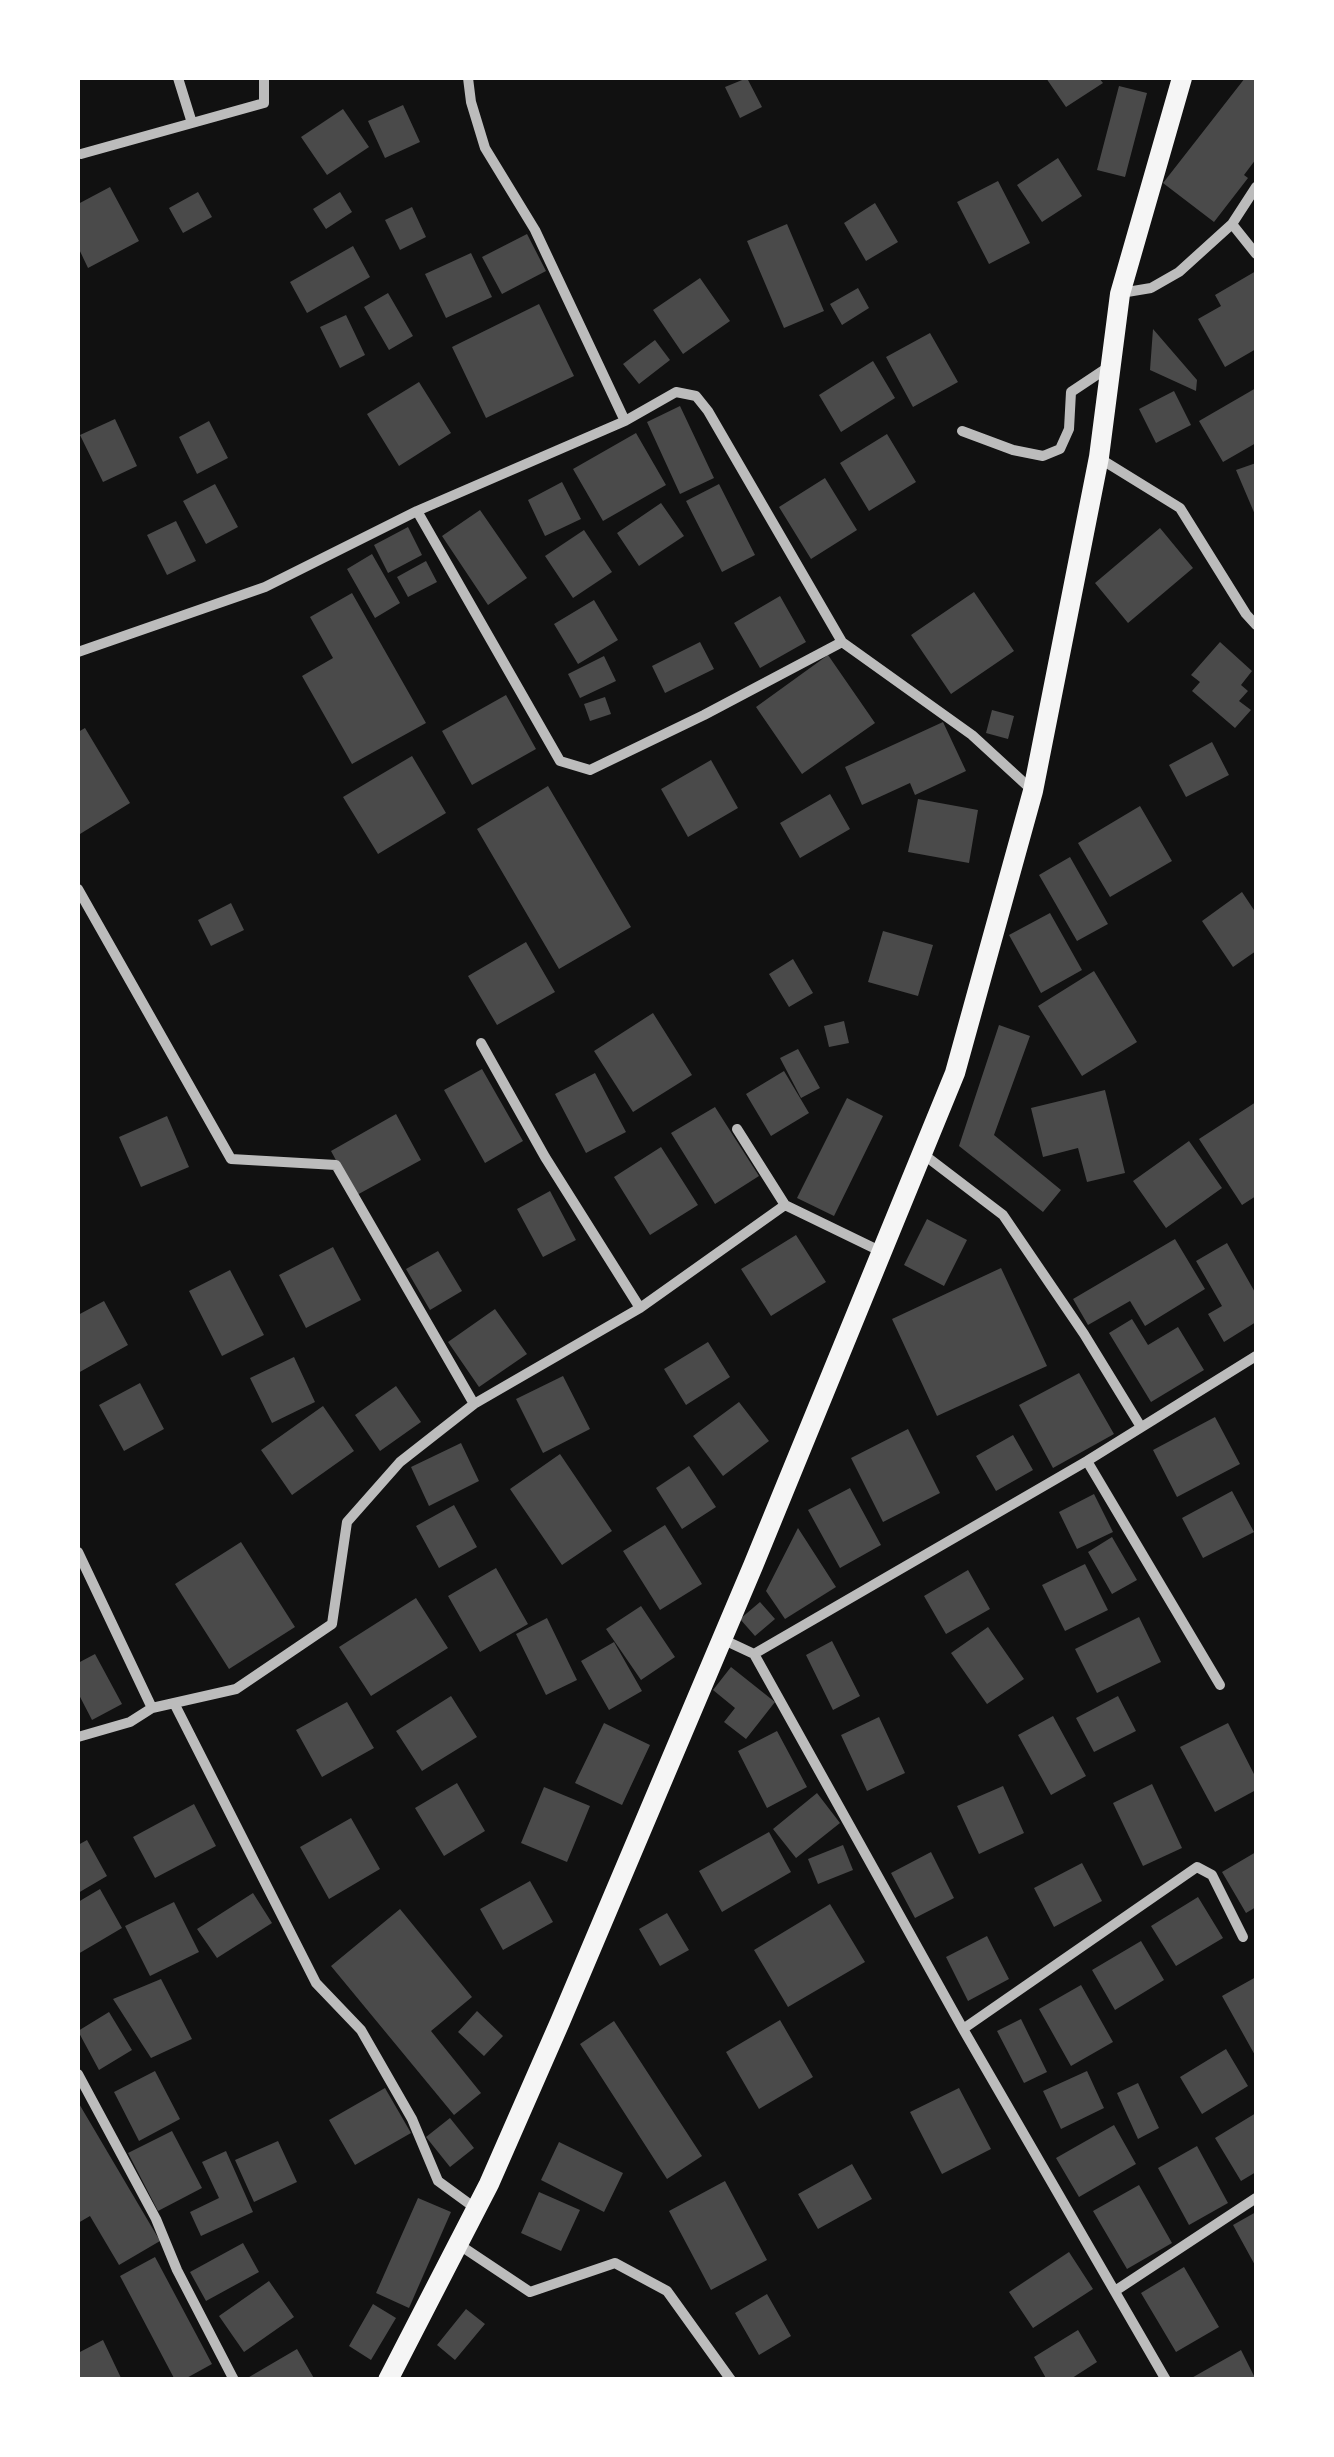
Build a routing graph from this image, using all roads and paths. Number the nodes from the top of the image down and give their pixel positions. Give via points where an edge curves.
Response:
1 (178, 78) edge
2 (264, 78) edge
3 (468, 78) edge
4 (1182, 78) edge
5 (192, 123) junction
6 (81, 154) dead end
7 (1256, 187) edge
8 (1232, 224) junction
9 (1256, 254) edge
10 (1120, 294) junction
11 (1110, 366) junction
12 (625, 421) junction
13 (962, 431) dead end
14 (1098, 457) junction
15 (417, 511) junction
16 (1256, 625) edge
17 (842, 642) junction
18 (78, 652) edge
19 (1033, 791) junction
20 (78, 889) edge
21 (481, 1043) dead end
22 (737, 1129) dead end
23 (922, 1153) junction
24 (785, 1205) junction
25 (882, 1252) junction
26 (640, 1308) junction
27 (1256, 1356) edge
28 (474, 1404) junction
29 (1141, 1427) junction
30 (1087, 1461) junction
31 (78, 1552) edge
32 (722, 1639) junction
33 (754, 1654) junction
34 (1220, 1685) dead end
35 (174, 1703) junction
36 (152, 1708) junction
37 (78, 1737) edge
38 (1243, 1937) dead end
39 (963, 2028) junction
40 (78, 2074) edge
41 (1256, 2198) edge
42 (476, 2209) junction
43 (458, 2244) junction
44 (1115, 2291) junction
45 (234, 2380) edge
46 (388, 2380) edge
47 (731, 2380) edge
48 (1166, 2380) edge

1 - 5 street
2 - 5 street via 264,103
3 - 12 street via 486,148 534,230
4 - 10 main road
5 - 6 street
7 - 8 street
8 - 9 street
8 - 10 street via 1178,272 1151,288
10 - 11 main road
11 - 13 street via 1071,392 1069,429 1060,449 1043,456
11 - 14 main road
12 - 15 street
12 - 17 street via 676,392 696,396
14 - 16 street via 1180,508
14 - 19 main road
15 - 17 street via 560,761 590,770
15 - 18 street via 265,587
17 - 19 street via 972,735
19 - 23 main road via 955,1073
20 - 28 street via 231,1159 336,1165
21 - 26 street
22 - 24 street
23 - 25 main road
23 - 29 street via 1003,1214
24 - 25 street
24 - 26 street
25 - 32 main road
26 - 28 street
27 - 29 street
28 - 35 street via 400,1462 347,1522 332,1624 236,1689
29 - 30 street
30 - 33 street
30 - 34 street
31 - 36 street
32 - 33 street
32 - 42 main road
33 - 39 street
35 - 36 street
35 - 42 street via 316,1983 361,2030 412,2119 438,2181
36 - 37 street via 130,1722
38 - 39 street via 1212,1875 1198,1867
39 - 44 street
40 - 45 street
41 - 44 street
42 - 43 main road
43 - 46 main road
43 - 47 street via 530,2292 616,2262 667,2291
44 - 48 street

